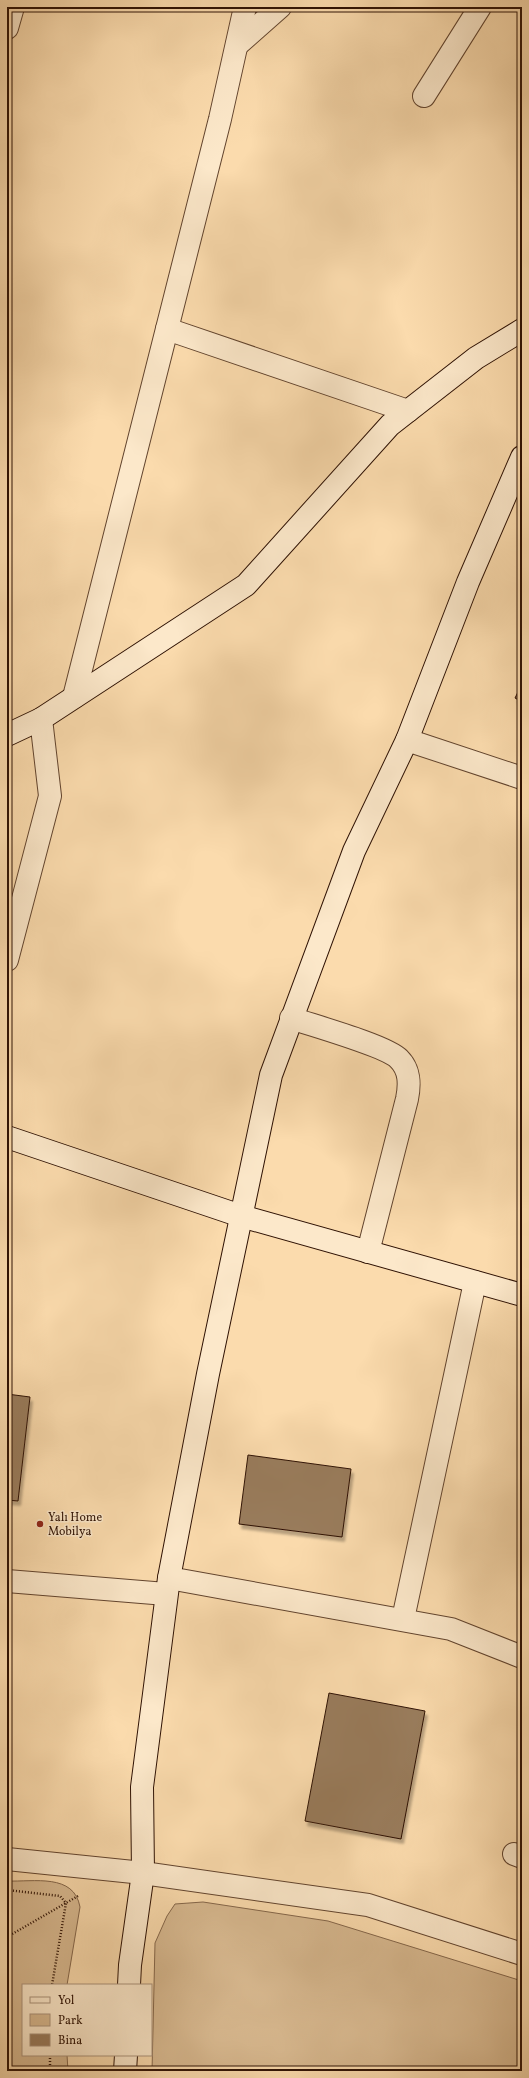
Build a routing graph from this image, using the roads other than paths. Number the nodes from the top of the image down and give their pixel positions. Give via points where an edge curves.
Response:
1 (13, 7) edge
2 (245, 7) edge
3 (280, 7) edge
4 (480, 7) edge
5 (7, 28) edge
6 (237, 45) junction
7 (424, 96) dead end
8 (167, 329) junction
9 (522, 330) edge
10 (408, 411) junction
11 (521, 461) edge
12 (74, 697) junction
13 (41, 718) junction
14 (7, 735) edge
15 (407, 740) junction
16 (522, 778) edge
17 (7, 960) edge
18 (291, 1018) junction
19 (7, 1137) edge
20 (241, 1216) junction
21 (368, 1252) junction
22 (475, 1282) junction
23 (522, 1295) edge
24 (7, 1581) edge
25 (168, 1586) junction
26 (403, 1619) junction
27 (522, 1657) edge
28 (7, 1858) edge
29 (143, 1873) junction
30 (522, 1954) edge
31 (129, 1984) edge
32 (126, 2056) edge
33 (125, 2071) edge

1 - 5 street
2 - 6 street
3 - 6 street
4 - 7 street
6 - 8 street
8 - 10 street
8 - 12 street
9 - 10 street via 476,358
10 - 12 street via 390,425 246,586
11 - 15 street via 468,582
12 - 13 street
13 - 14 street
13 - 17 street via 50,796
15 - 16 street
15 - 18 street via 354,851
18 - 20 street via 271,1075
18 - 21 street via 393,1053 406,1069 409,1078 407,1099
19 - 20 street
20 - 21 street
20 - 25 street
21 - 22 street
22 - 23 street
22 - 26 street
24 - 25 street
25 - 26 street
25 - 29 street via 142,1787
26 - 27 street via 451,1629
28 - 29 street
29 - 30 street via 368,1905
29 - 31 street
32 - 33 street

